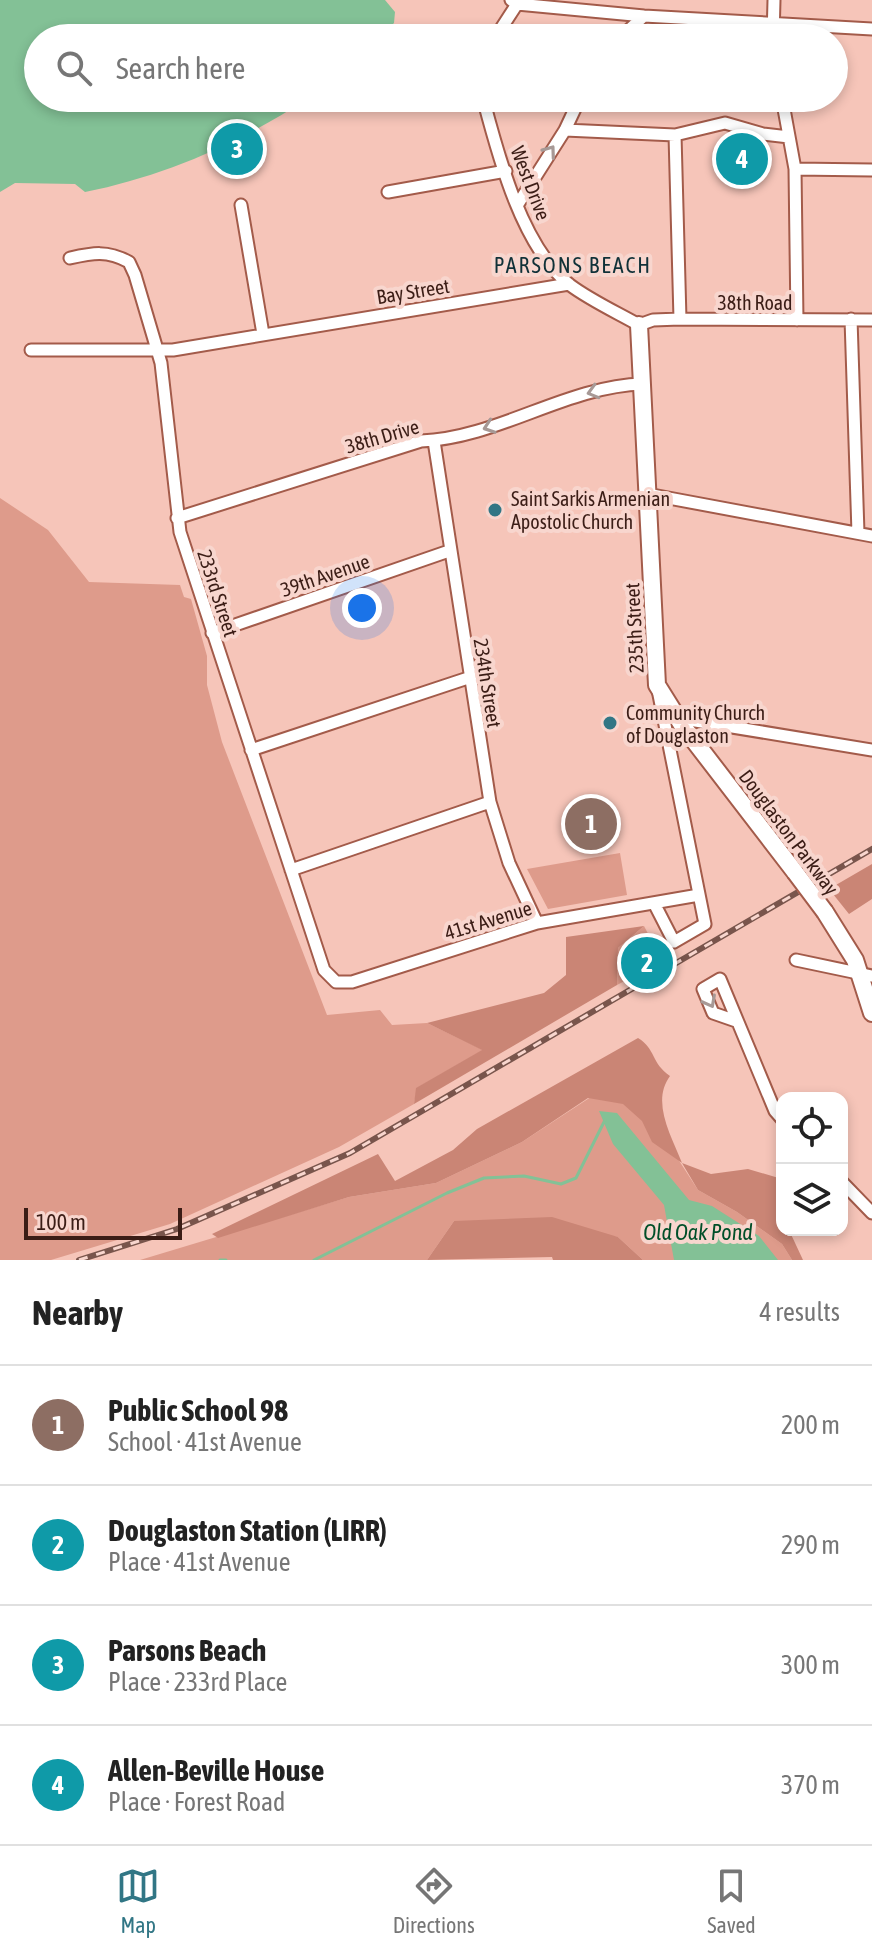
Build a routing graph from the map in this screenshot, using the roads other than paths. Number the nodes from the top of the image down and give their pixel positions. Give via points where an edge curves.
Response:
1 (774, 0) edge
2 (516, 1) edge
3 (644, 16) junction
4 (772, 22) junction
5 (503, 24) edge
6 (635, 24) edge
7 (801, 24) edge
8 (848, 27) edge
9 (872, 29) edge
10 (487, 112) edge
11 (573, 112) edge
12 (785, 112) edge
13 (565, 130) junction
14 (675, 135) junction
15 (789, 137) junction
16 (795, 169) junction
17 (872, 170) edge
18 (506, 171) junction
19 (388, 192) dead end
20 (518, 204) junction
21 (241, 205) dead end
22 (70, 258) dead end
23 (569, 284) junction
24 (680, 319) junction
25 (851, 319) junction
26 (797, 320) junction
27 (872, 320) edge
28 (639, 325) junction
29 (263, 334) junction
30 (31, 350) dead end
31 (156, 351) junction
32 (643, 384) junction
33 (434, 441) junction
34 (647, 494) junction
35 (177, 518) junction
36 (858, 533) junction
37 (872, 536) edge
38 (449, 551) junction
39 (212, 633) junction
40 (468, 678) junction
41 (657, 685) junction
42 (677, 718) junction
43 (694, 740) junction
44 (251, 750) junction
45 (872, 750) edge
46 (673, 757) junction
47 (490, 802) junction
48 (291, 870) junction
49 (699, 895) junction
50 (654, 903) junction
51 (537, 923) junction
52 (796, 960) dead end
53 (866, 975) edge
54 (336, 982) joint
55 (872, 1013) edge
56 (736, 1021) junction
57 (776, 1112) edge
58 (848, 1188) edge
59 (854, 1195) junction
60 (872, 1198) edge
61 (872, 1213) edge

1 - 4 street
2 - 3 street
2 - 5 street
3 - 4 street
3 - 6 street
4 - 7 street
8 - 9 street
10 - 18 street, West Drive
11 - 13 street
12 - 15 street
13 - 14 street
20 -> 13 street
14 - 15 street via 725,123
14 - 24 street
15 - 16 street
16 - 17 street
16 - 26 street
18 - 19 street
18 - 20 street, West Drive
20 - 23 street, West Drive via 539,251
21 - 29 street
22 - 31 street, 233rd Street via 99,251 129,262
23 - 28 street, West Drive
23 - 29 street, Bay Street
24 - 26 street, 38th Road
24 - 28 street, 38th Road
25 - 26 street, 38th Road
25 - 27 street, 38th Road
25 - 36 street
28 - 32 main road, 235th Street
29 - 31 street
30 - 31 street
31 - 35 street, 233rd Street via 173,453
32 -> 33 street, 38th Drive via 595,391
32 - 34 main road, 235th Street
33 - 35 street, 38th Drive
33 - 38 street, 234th Street
34 - 36 street
34 - 41 main road, 235th Street
35 - 39 street, 233rd Street
36 - 37 street
38 - 39 street, 39th Avenue
38 - 40 street, 234th Street
39 - 44 street, 233rd Street
40 - 44 street
40 - 47 street, 234th Street
41 - 42 main road, Douglaston Parkway
41 - 46 street, 235th Street
42 - 43 main road, Douglaston Parkway
42 - 45 street
43 - 46 street
43 - 53 main road, Douglaston Parkway, bridge via 825,912
44 - 48 street, 233rd Street
46 - 49 street, 235th Street
47 - 48 street
47 - 51 street, 234th Street via 509,863
48 - 54 street, 233rd Street via 324,970
49 - 50 street, 41st Avenue
49 - 50 street, 235th Street via 705,924 674,942
50 - 51 street, 41st Avenue
51 - 54 street, 41st Avenue via 352,982
52 - 53 street
53 - 55 main road, Douglaston Parkway
56 -> 56 street via 720,979 703,989 713,1013
56 - 57 street
58 - 59 street
59 - 60 street
59 - 61 street

